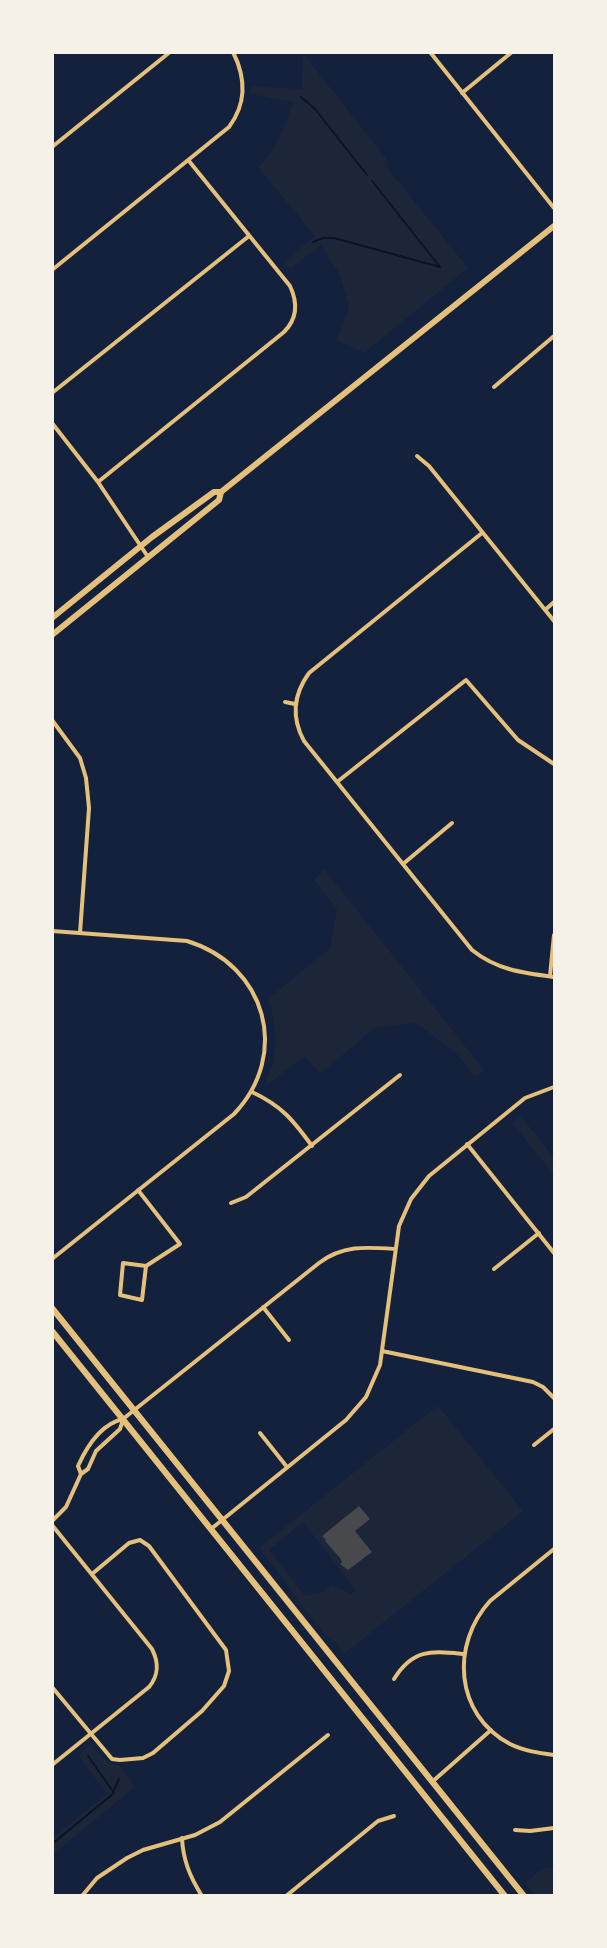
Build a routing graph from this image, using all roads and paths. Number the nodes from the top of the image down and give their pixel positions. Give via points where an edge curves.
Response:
1 (170, 52) edge
2 (233, 52) edge
3 (430, 52) edge
4 (512, 52) edge
5 (462, 93) junction
6 (52, 147) edge
7 (189, 161) junction
8 (555, 208) edge
9 (555, 226) edge
10 (249, 236) junction
11 (52, 270) edge
12 (555, 336) edge
13 (494, 387) dead end
14 (52, 393) edge
15 (52, 423) edge
16 (417, 456) dead end
17 (98, 482) junction
18 (221, 492) junction
19 (482, 533) junction
20 (140, 547) junction
21 (148, 558) junction
22 (555, 602) edge
23 (545, 610) junction
24 (52, 618) edge
25 (555, 621) edge
26 (52, 634) edge
27 (285, 702) dead end
28 (295, 704) junction
29 (52, 720) edge
30 (555, 764) edge
31 (337, 782) junction
32 (452, 823) dead end
33 (403, 864) junction
34 (52, 931) edge
35 (80, 933) junction
36 (555, 936) edge
37 (552, 976) edge
38 (400, 1075) dead end
39 (555, 1086) edge
40 (252, 1092) junction
41 (467, 1144) junction
42 (312, 1146) junction
43 (138, 1191) junction
44 (231, 1203) dead end
45 (538, 1233) junction
46 (395, 1249) junction
47 (555, 1253) edge
48 (52, 1260) edge
49 (146, 1266) junction
50 (494, 1269) dead end
51 (263, 1307) junction
52 (52, 1308) edge
53 (52, 1331) edge
54 (289, 1340) dead end
55 (382, 1351) junction
56 (555, 1398) edge
57 (135, 1411) junction
58 (123, 1419) junction
59 (555, 1429) edge
60 (260, 1433) dead end
61 (534, 1445) dead end
62 (287, 1467) junction
63 (81, 1474) junction
64 (222, 1520) junction
65 (52, 1523) edge
66 (211, 1529) junction
67 (555, 1549) edge
68 (92, 1574) junction
69 (464, 1654) junction
70 (394, 1679) dead end
71 (52, 1688) edge
72 (491, 1730) junction
73 (90, 1734) junction
74 (328, 1735) dead end
75 (555, 1755) edge
76 (52, 1765) edge
77 (432, 1782) junction
78 (394, 1816) dead end
79 (555, 1828) edge
80 (515, 1830) dead end
81 (182, 1838) junction
82 (82, 1896) edge
83 (202, 1896) edge
84 (286, 1896) edge
85 (505, 1896) edge
86 (524, 1896) edge

1 - 6 street
2 - 7 street via 243,85 240,110 224,133
3 - 5 street
4 - 5 street
5 - 8 street
7 - 10 street
7 - 11 street
9 - 18 main road
10 - 14 street
10 - 17 street via 290,286 296,308 292,322 284,333
12 - 13 street
15 - 17 street
16 - 19 street
17 - 20 street
18 - 20 main road via 214,492
18 - 21 main road via 219,500
19 - 23 street
19 - 28 street via 314,667 302,683
20 - 21 street
20 - 24 main road
21 - 26 main road
22 - 23 street
23 - 25 street
27 - 28 street
28 - 31 street via 296,721 304,741
29 - 35 street via 80,758 86,778 88,808
30 - 31 street via 518,740 466,680
31 - 33 street
32 - 33 street
33 - 37 street via 482,958 511,970
34 - 35 street
35 - 40 street via 187,941 228,962 251,989 265,1025 265,1055
36 - 37 street
38 - 42 street
39 - 41 street via 525,1098
40 - 42 street via 280,1107
40 - 43 street via 234,1114
41 - 45 street
41 - 46 street via 429,1176 411,1199 399,1226
42 - 44 street via 246,1197
43 - 48 street
43 - 49 street via 180,1244
45 - 47 street
45 - 50 street
46 - 51 street via 362,1247 338,1252
46 - 55 street
49 - 49 street via 123,1263 120,1295 142,1300
51 - 54 street
51 - 57 street
52 - 57 main road
53 - 58 main road
55 - 56 street via 533,1382
55 - 62 street via 377,1376 360,1405
57 - 58 street
57 - 64 main road
58 - 63 street via 120,1429 96,1451 88,1469
58 - 63 street via 113,1421 88,1445 78,1466
58 - 66 main road
59 - 61 street
60 - 62 street
62 - 64 street
63 - 65 street via 66,1507
64 - 66 street
64 - 77 main road
65 - 68 street
66 - 85 main road
67 - 69 street via 482,1610 468,1634
68 - 73 street via 152,1649 158,1670 149,1687
68 - 73 street via 129,1543 140,1540 149,1546 226,1650 230,1671 224,1686 202,1711 143,1758 112,1759
69 - 70 street via 438,1650 422,1654 404,1665
69 - 72 street via 464,1679 470,1701
71 - 73 street
72 - 75 street via 523,1749
72 - 77 street
73 - 76 street
74 - 81 street via 220,1822
77 - 86 main road
78 - 84 street via 378,1821
79 - 80 street
81 - 82 street via 128,1858 97,1878
81 - 83 street via 183,1857

